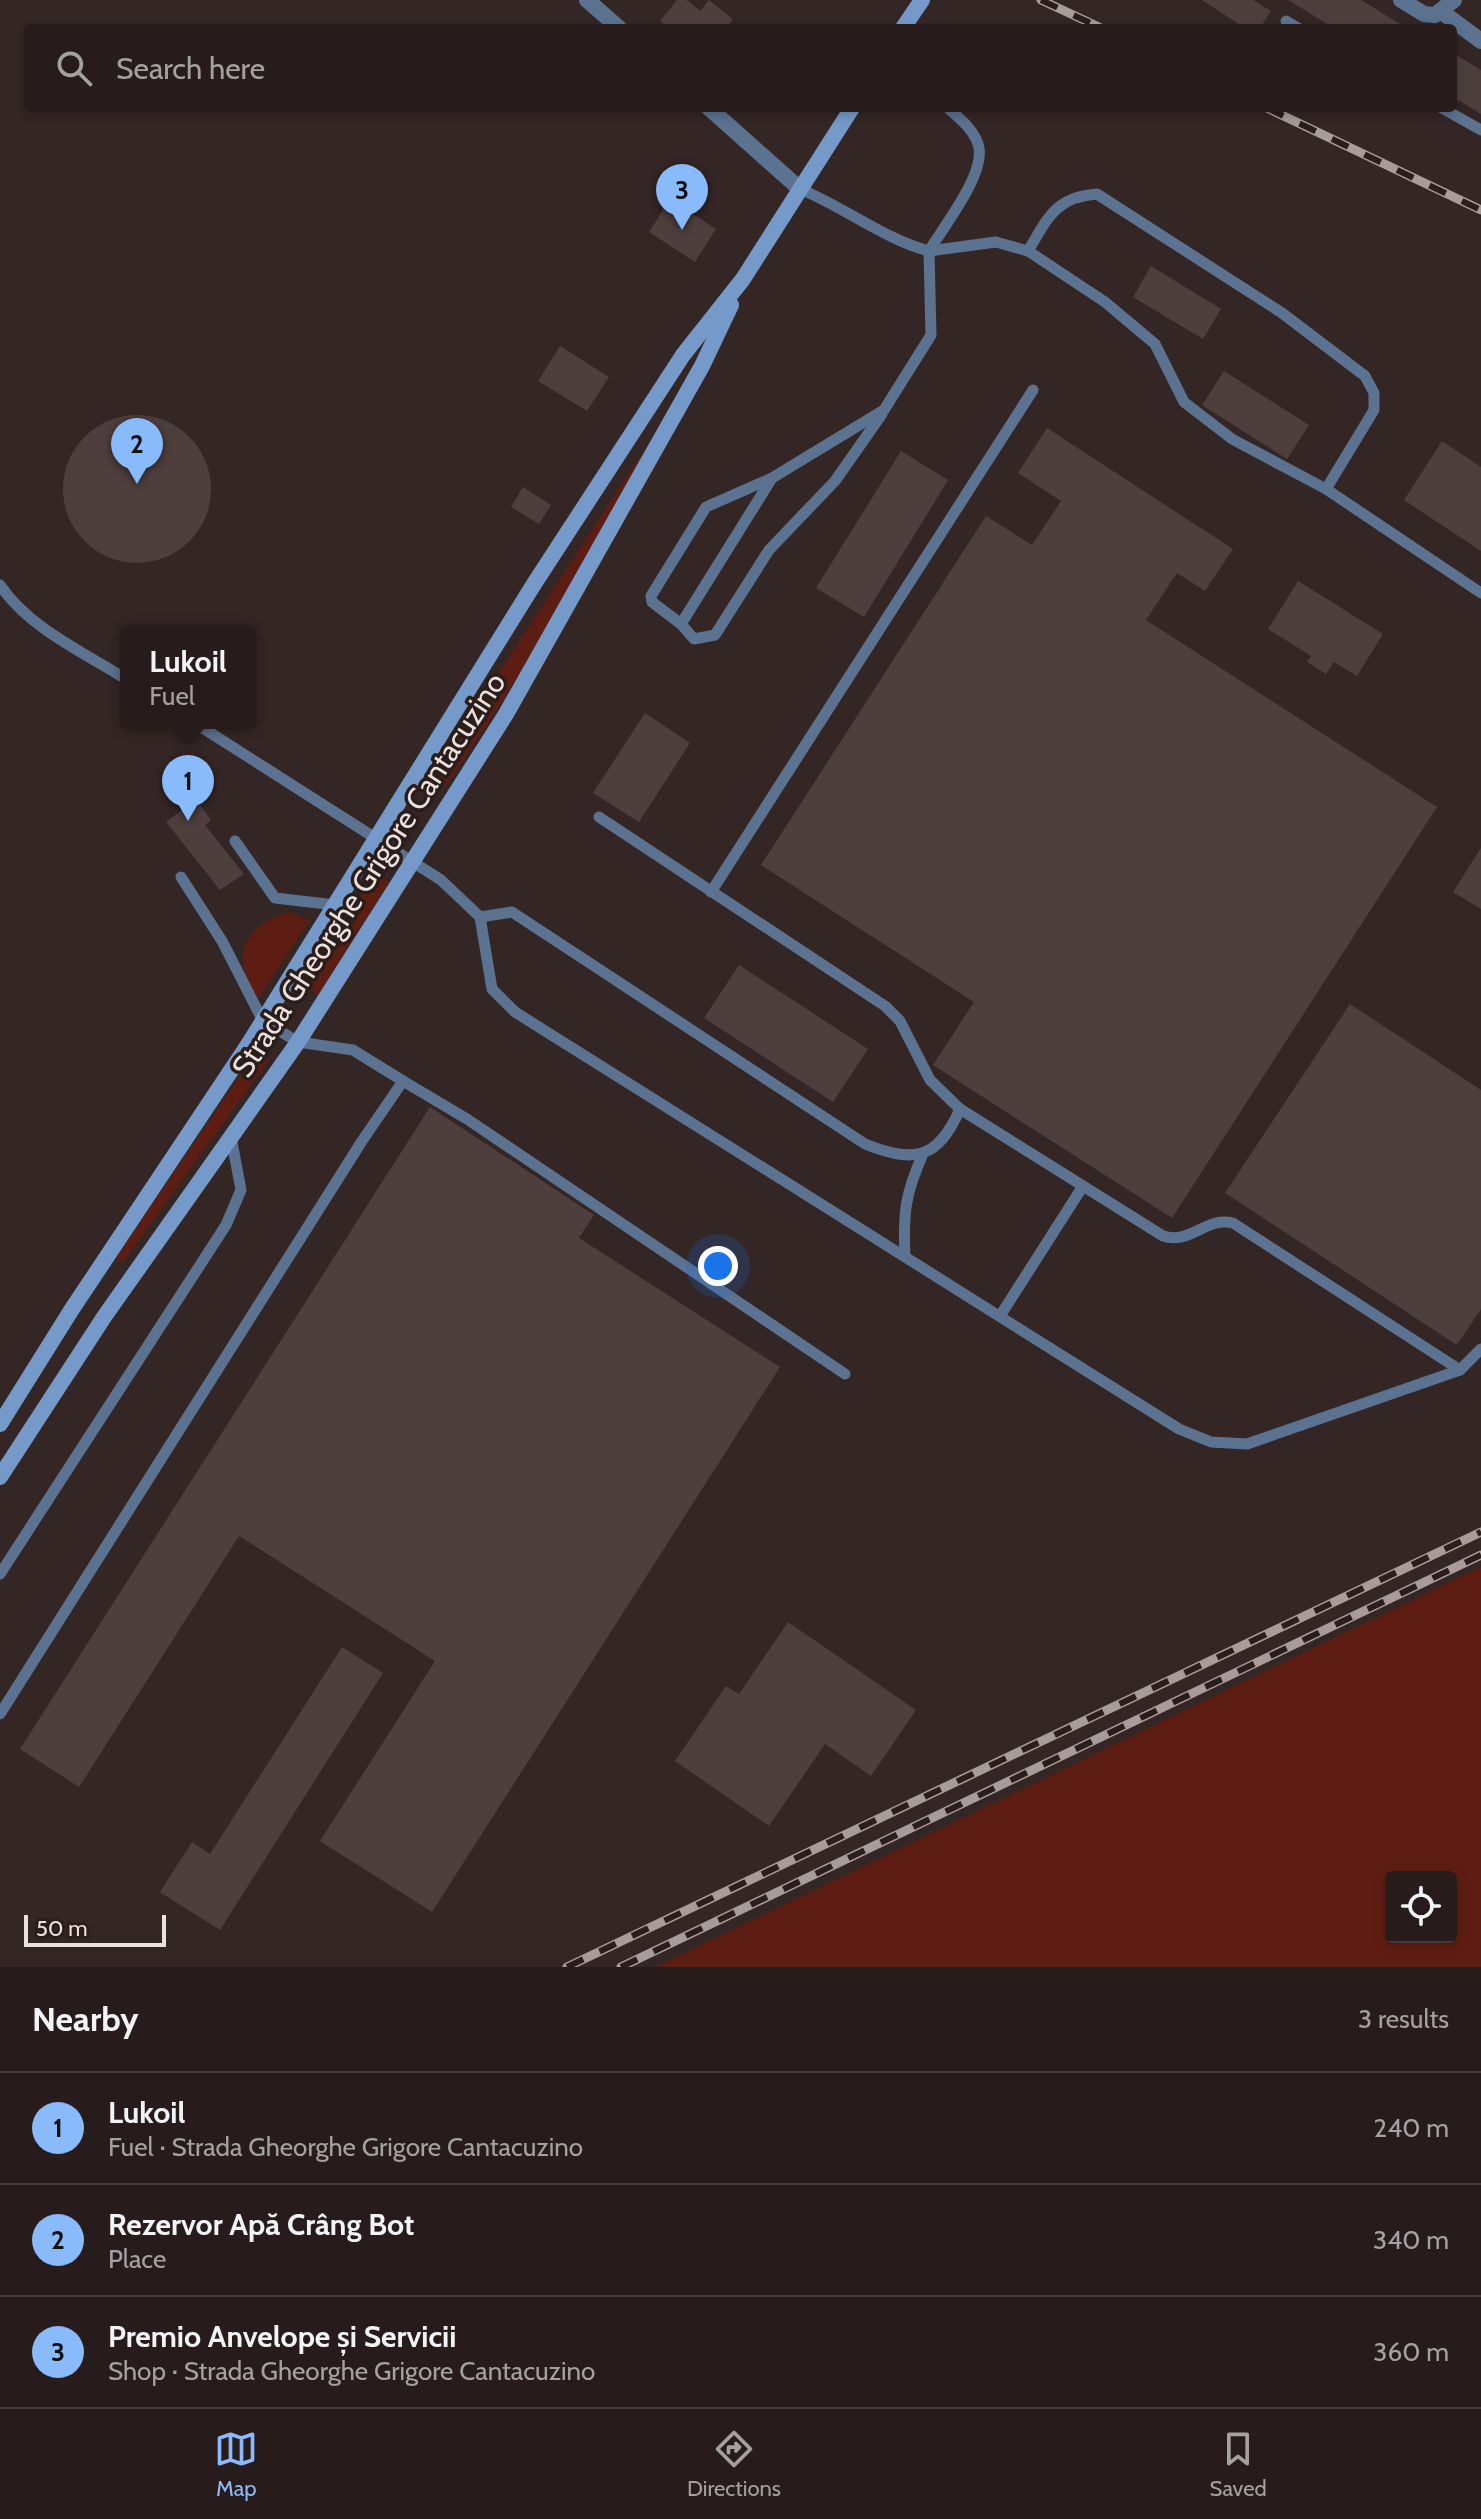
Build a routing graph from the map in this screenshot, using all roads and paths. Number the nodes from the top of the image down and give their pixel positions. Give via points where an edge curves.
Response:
1 (587, 0) edge
2 (922, 0) edge
3 (1401, 0) edge
4 (1448, 6) edge
5 (1286, 21) dead end
6 (614, 24) edge
7 (906, 24) edge
8 (1291, 24) edge
9 (1481, 41) edge
10 (713, 112) edge
11 (849, 112) edge
12 (952, 112) edge
13 (1449, 112) edge
14 (1481, 130) edge
15 (800, 189) junction
16 (929, 251) junction
17 (1028, 251) junction
18 (743, 279) junction
19 (1033, 390) dead end
20 (884, 410) junction
21 (772, 478) junction
22 (1326, 489) junction
23 (0, 585) edge
24 (1481, 593) edge
25 (681, 624) junction
26 (120, 675) edge
27 (204, 729) edge
28 (599, 817) dead end
29 (377, 839) junction
30 (235, 841) dead end
31 (412, 861) junction
32 (181, 877) dead end
33 (711, 892) junction
34 (335, 905) junction
35 (480, 917) junction
36 (263, 1021) junction
37 (298, 1042) junction
38 (403, 1081) junction
39 (960, 1109) junction
40 (231, 1137) junction
41 (923, 1154) junction
42 (1083, 1186) junction
43 (905, 1257) junction
44 (1000, 1316) junction
45 (1481, 1349) edge
46 (1460, 1370) junction
47 (845, 1374) dead end
48 (0, 1424) edge
49 (0, 1477) edge
50 (0, 1574) edge
51 (0, 1714) edge

1 - 6 street
2 - 7 main road
3 - 4 street via 1424,14
4 - 9 street
5 - 8 lane
10 - 15 street
11 - 15 main road, Strada Gheorghe Grigore Cantacuzino
12 - 16 lane via 975,138 978,167
13 - 14 lane
15 - 16 lane
15 - 18 main road, Strada Gheorghe Grigore Cantacuzino
16 - 17 lane via 996,242
16 - 20 lane via 931,335
17 - 22 lane via 1105,302 1155,344 1184,402 1232,439
17 - 22 lane via 1054,209 1074,196 1097,194 1282,313 1365,376 1374,393 1374,410
18 - 29 main road, Strada Gheorghe Grigore Cantacuzino via 683,355
18 - 31 main road, Strada Gheorghe Grigore Cantacuzino via 702,366 537,664
19 - 33 lane
20 - 21 lane
20 - 25 lane via 835,481 769,550 715,635 694,639
21 - 25 lane
21 - 25 lane via 706,507 668,565 651,599
22 - 24 lane
23 - 26 lane via 40,626
27 - 29 lane
28 - 33 lane
29 - 31 lane
29 - 34 main road, Strada Gheorghe Grigore Cantacuzino
30 - 34 lane via 275,898
31 - 35 lane
31 - 37 main road, Strada Gheorghe Grigore Cantacuzino
32 - 36 lane
33 - 39 lane via 885,1006 900,1021 930,1080
34 - 36 main road, Strada Gheorghe Grigore Cantacuzino
35 - 41 lane via 512,912 865,1144 897,1157
35 - 43 lane via 492,989 515,1012
36 - 37 lane
36 - 48 main road, Strada Gheorghe Grigore Cantacuzino
37 - 38 lane via 353,1050
37 - 40 main road, Strada Gheorghe Grigore Cantacuzino
38 - 47 lane
38 - 51 lane
39 - 41 lane via 938,1146
39 - 42 lane
40 - 49 main road, Strada Gheorghe Grigore Cantacuzino
40 - 50 lane via 241,1190 226,1225
41 - 43 lane via 906,1193
42 - 44 lane
42 - 46 lane via 1172,1238 1186,1238 1211,1223 1233,1223
43 - 44 lane
44 - 46 lane via 1179,1429 1211,1442 1247,1444
45 - 46 lane

